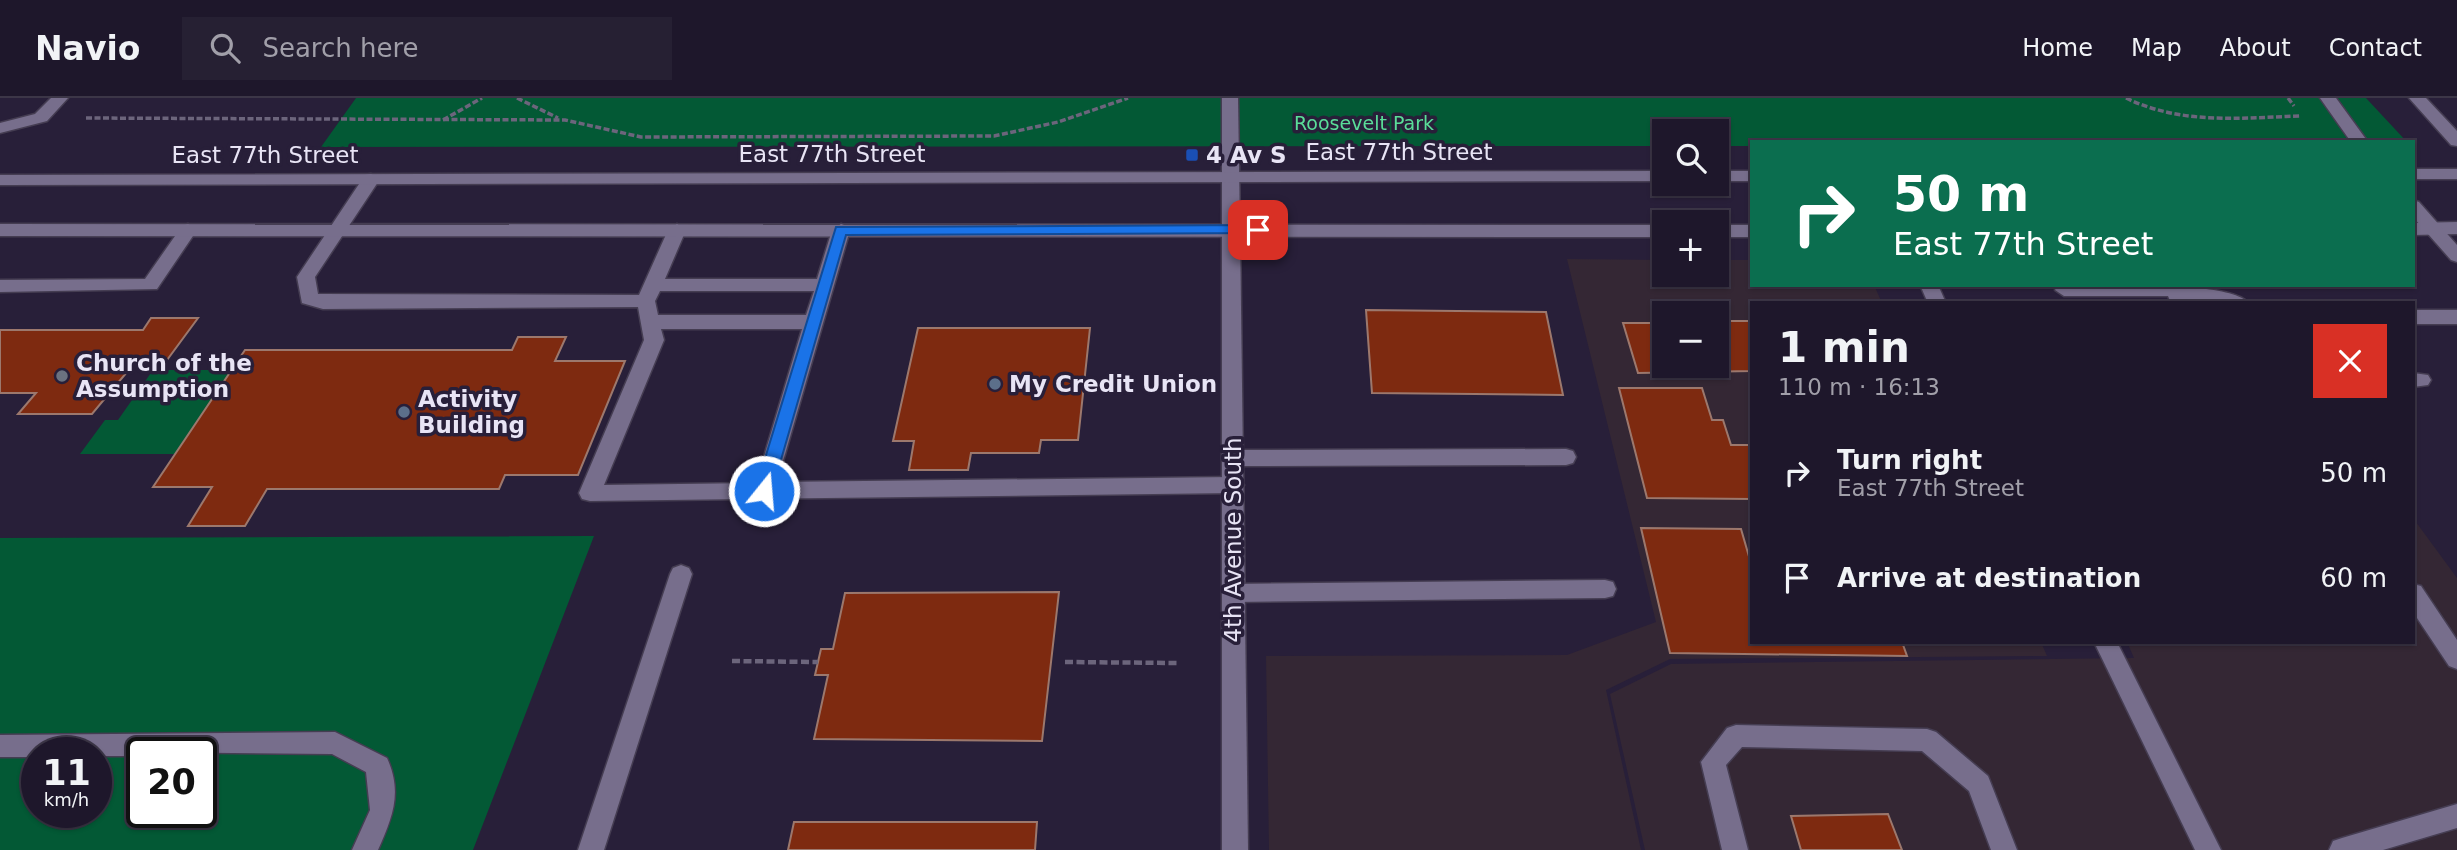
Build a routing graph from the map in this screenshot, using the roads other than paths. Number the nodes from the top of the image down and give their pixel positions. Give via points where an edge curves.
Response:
1 (60, 98) edge
2 (1230, 98) edge
3 (2328, 98) edge
4 (2417, 98) edge
5 (0, 128) edge
6 (2359, 140) edge
7 (2457, 141) edge
8 (2415, 174) edge
9 (2457, 174) edge
10 (1652, 176) edge
11 (1729, 176) edge
12 (1750, 176) edge
13 (1231, 177) junction
14 (371, 179) junction
15 (0, 180) edge
16 (2415, 208) edge
17 (2433, 228) junction
18 (2457, 228) edge
19 (2415, 229) edge
20 (0, 230) edge
21 (188, 230) junction
22 (336, 230) junction
23 (677, 230) junction
24 (841, 230) junction
25 (1231, 230) junction
26 (1652, 231) edge
27 (1729, 231) edge
28 (1750, 231) edge
29 (2457, 256) edge
30 (825, 285) junction
31 (0, 286) edge
32 (2066, 293) edge
33 (2177, 296) edge
34 (2221, 301) edge
35 (650, 302) junction
36 (2415, 317) edge
37 (2457, 317) edge
38 (814, 322) junction
39 (1566, 457) dead end
40 (1233, 458) junction
41 (1233, 485) junction
42 (764, 491) junction
43 (681, 574) dead end
44 (1605, 589) dead end
45 (1234, 593) junction
46 (2415, 596) edge
47 (2106, 644) edge
48 (2457, 659) edge
49 (0, 746) edge
50 (2457, 816) edge
51 (365, 850) edge
52 (591, 850) edge
53 (1235, 850) edge
54 (1735, 850) edge
55 (2004, 850) edge
56 (2208, 850) edge
57 (2342, 850) edge

1 - 5 street via 41,118
2 - 13 street, 4th Avenue South
3 - 6 street
4 - 7 street
8 - 9 street
10 - 13 street, East 77th Street
11 - 12 street
13 - 14 street, East 77th Street
13 - 25 street, 4th Avenue South
14 - 15 street, East 77th Street
14 - 22 street
16 - 17 street
17 - 18 street
17 - 19 street
17 - 29 street
20 - 21 street
21 - 22 street
21 - 31 street via 150,285
22 - 23 street
22 - 35 street via 306,277 309,299 323,303
23 - 24 street
23 - 35 street
24 - 25 street
24 - 30 street
25 - 26 street
25 - 40 street, 4th Avenue South
27 - 28 street
30 - 35 street
30 - 38 street
32 - 33 street
33 - 34 street
35 - 38 street
35 - 42 street via 654,340 590,493
36 - 37 street
38 - 42 street
39 - 40 street
40 - 41 street, 4th Avenue South
41 - 42 street
41 - 45 street, 4th Avenue South
43 - 52 street
44 - 45 street
45 - 53 street, 4th Avenue South
46 - 48 street
47 - 56 street
49 - 51 street via 335,743 378,766 383,810
50 - 57 street
54 - 55 street via 1713,762 1736,736 1927,740 1979,784

